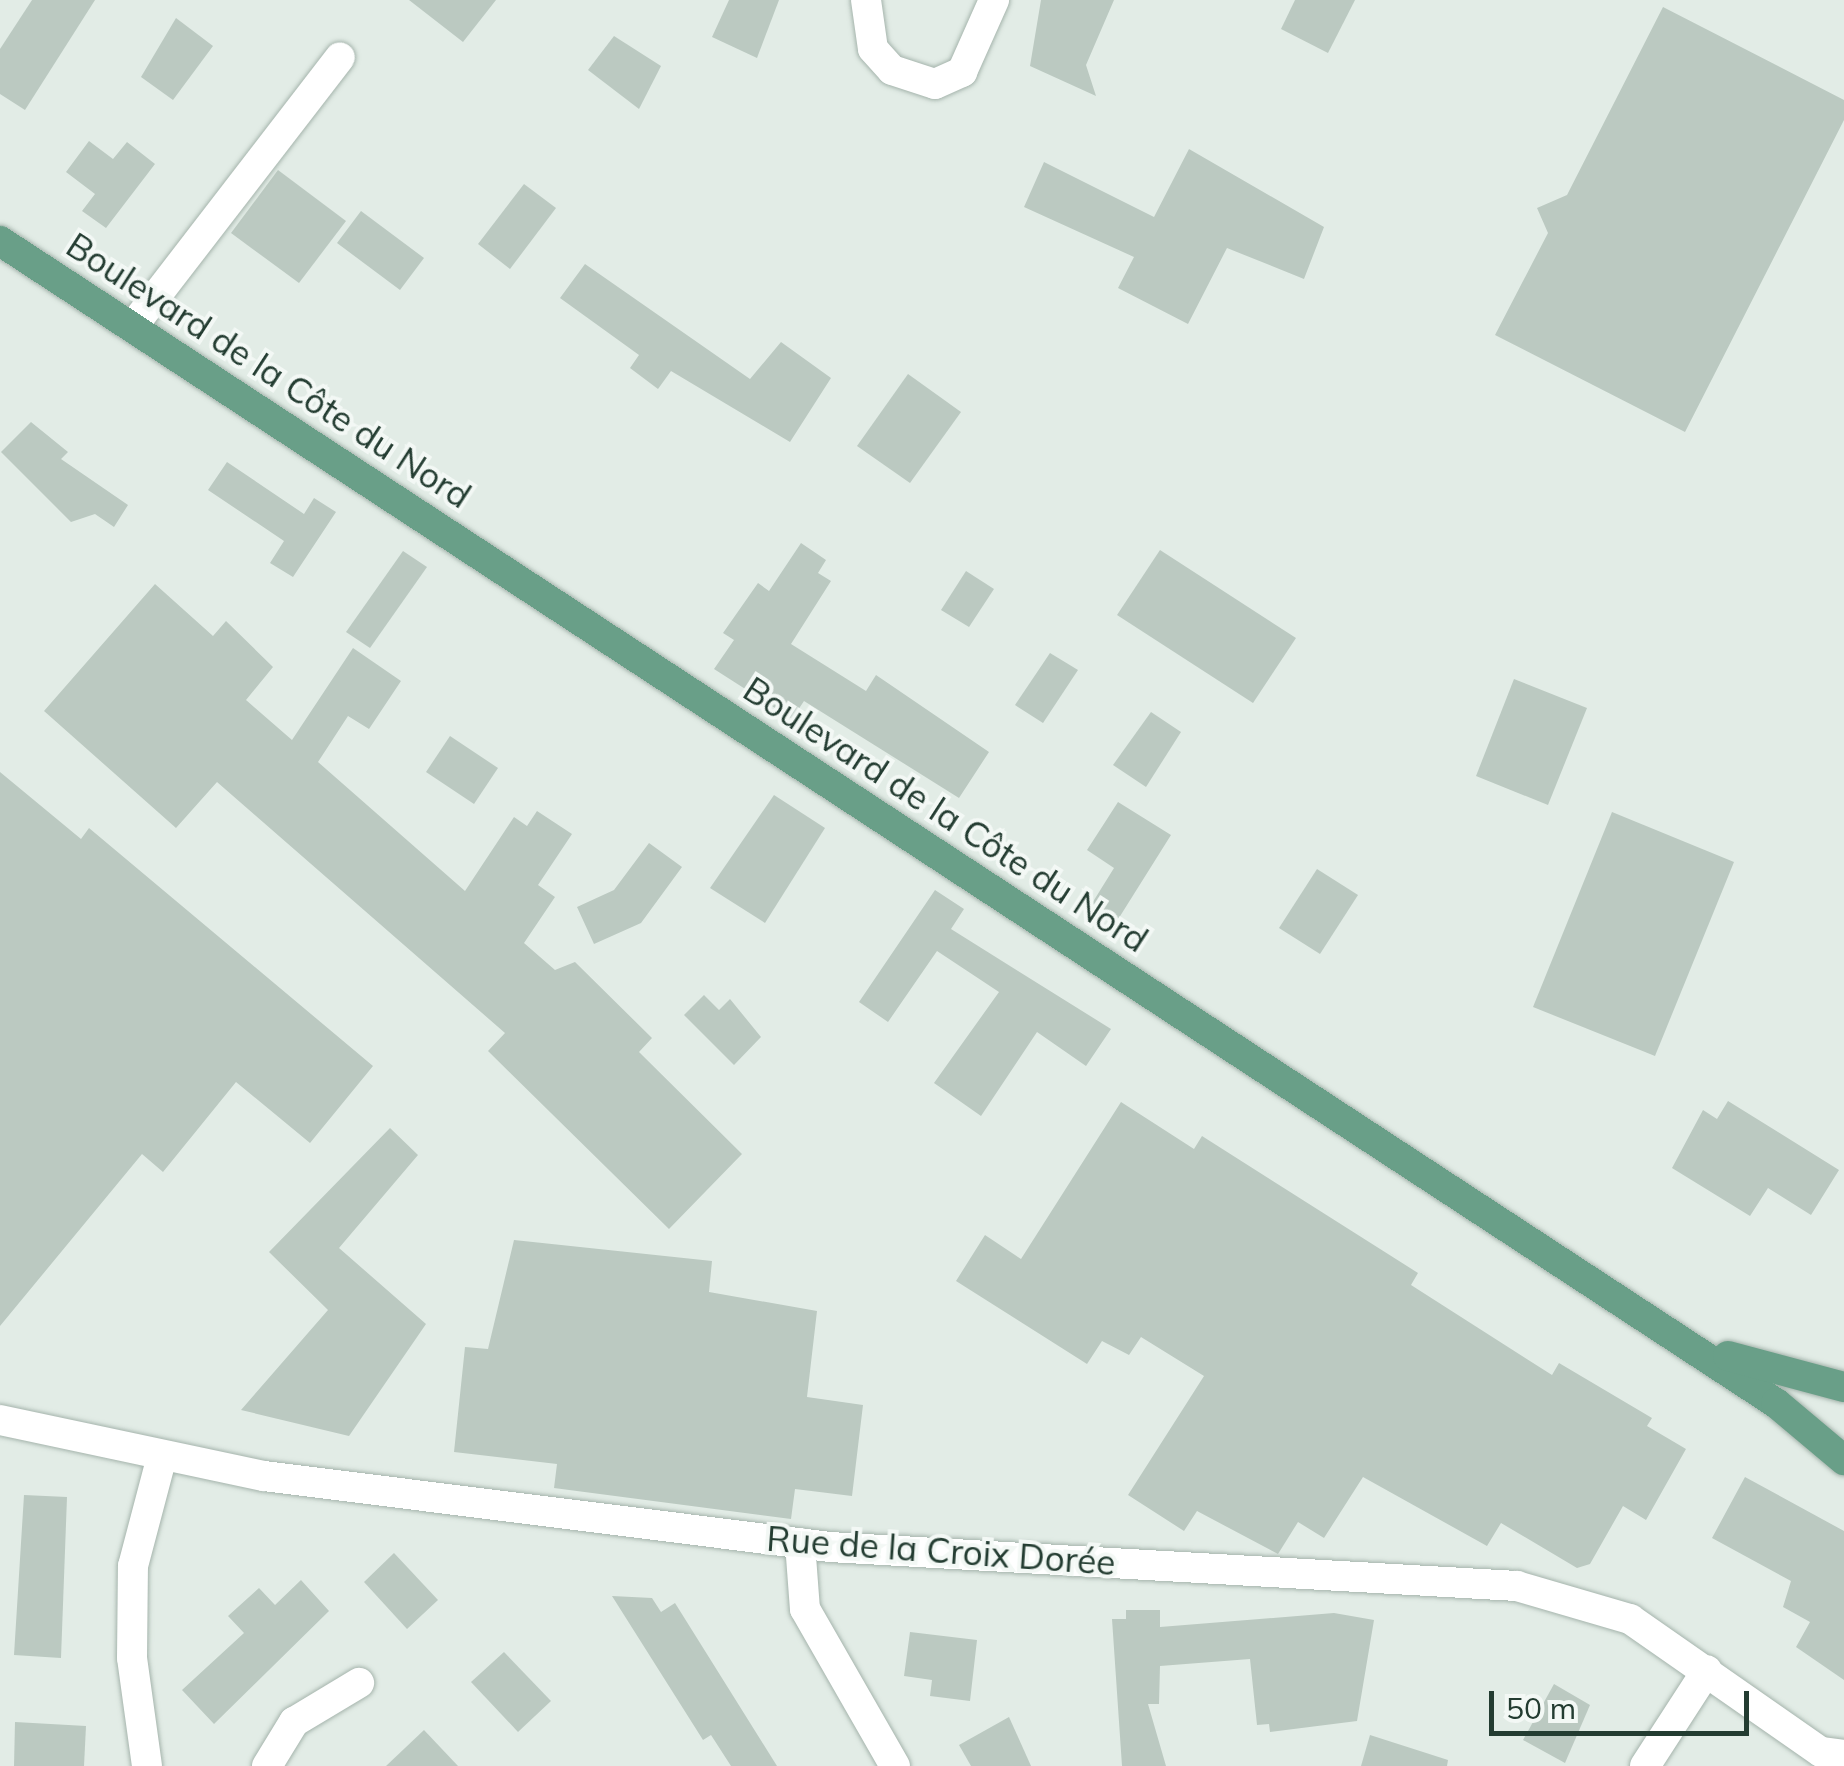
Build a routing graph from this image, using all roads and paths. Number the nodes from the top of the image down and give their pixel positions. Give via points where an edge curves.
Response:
1 (866, 0) edge
2 (994, 0) edge
3 (340, 56) dead end
4 (0, 241) edge
5 (134, 326) junction
6 (1670, 1333) junction
7 (1844, 1386) edge
8 (0, 1420) edge
9 (162, 1456) junction
10 (1844, 1460) edge
11 (800, 1542) junction
12 (1707, 1670) junction
13 (359, 1683) dead end
14 (1844, 1755) edge
15 (147, 1766) edge
16 (268, 1766) edge
17 (895, 1766) edge
18 (1645, 1766) edge

1 - 2 street via 873,50 892,70 934,84 962,72
3 - 5 street
4 - 5 main road, Boulevard de la Côte du Nord
5 - 6 main road, Boulevard de la Côte du Nord
6 - 7 main road via 1782,1377
6 - 10 main road, Boulevard de la Côte du Nord
8 - 9 street, Rue de la Croix Dorée
9 - 11 street, Rue de la Croix Dorée
9 - 15 street via 133,1566 132,1658
11 - 12 street, Rue de la Croix Dorée via 1518,1586 1630,1619
11 - 17 street via 806,1609
12 - 14 street, Rue de la Croix Dorée via 1820,1752
12 - 18 street
13 - 16 street via 294,1722

